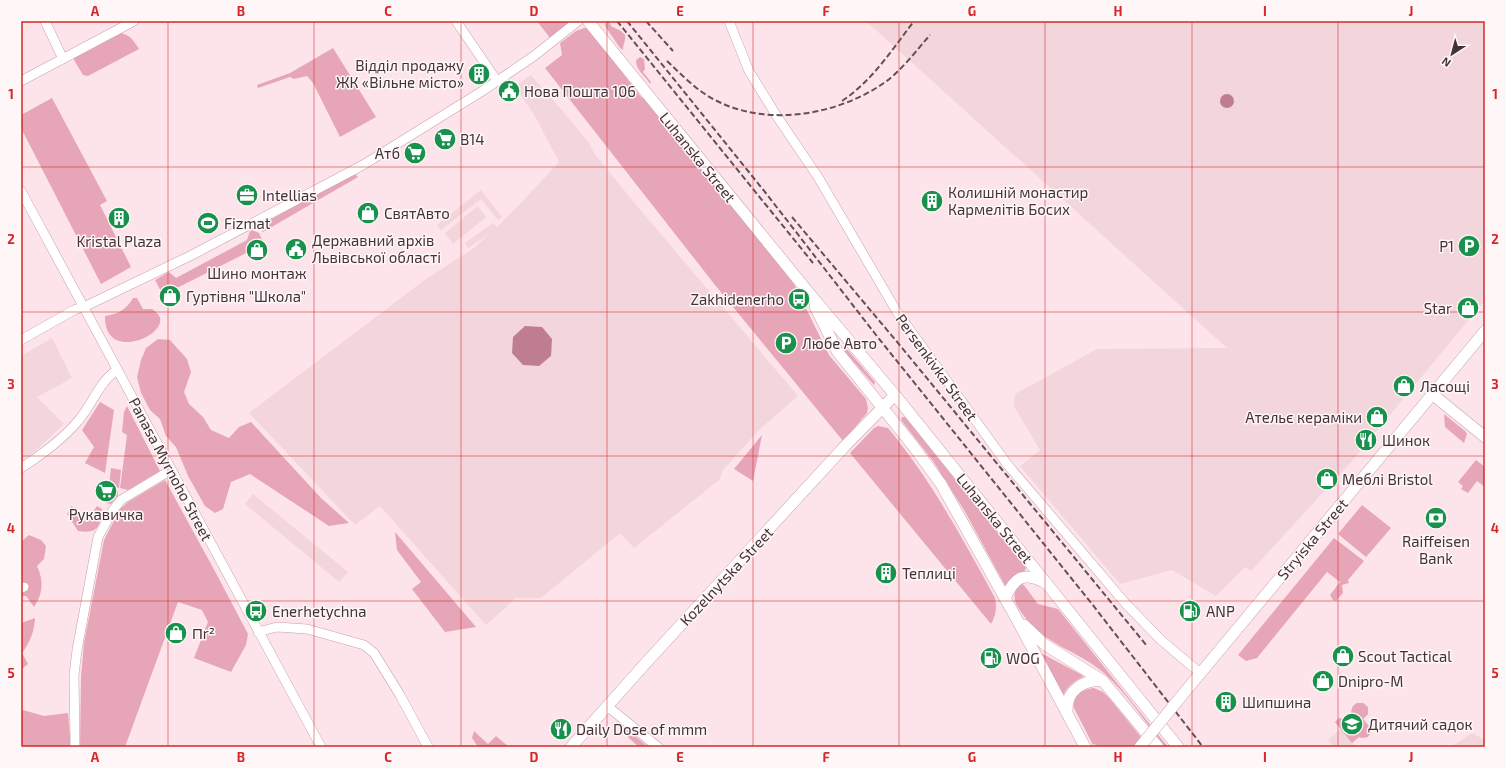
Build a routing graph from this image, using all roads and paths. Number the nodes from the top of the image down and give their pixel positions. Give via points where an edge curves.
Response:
1 (45, 21) edge
2 (134, 21) edge
3 (456, 21) edge
4 (578, 21) edge
5 (588, 21) edge
6 (729, 21) edge
7 (63, 59) junction
8 (21, 81) edge
9 (497, 81) junction
10 (21, 192) edge
11 (30, 208) junction
12 (21, 212) edge
13 (809, 293) junction
14 (83, 307) junction
15 (1485, 331) edge
16 (21, 340) edge
17 (117, 370) junction
18 (1432, 394) junction
19 (896, 395) junction
20 (883, 408) junction
21 (1485, 437) edge
22 (21, 468) edge
23 (171, 470) junction
24 (1048, 584) junction
25 (1004, 598) junction
26 (1015, 616) junction
27 (258, 632) junction
28 (1200, 673) junction
29 (1103, 681) junction
30 (607, 706) junction
31 (1067, 711) junction
32 (1085, 744) edge
33 (75, 747) edge
34 (322, 747) edge
35 (428, 747) edge
36 (571, 747) edge
37 (658, 747) edge
38 (1140, 747) edge
39 (1158, 747) edge
40 (1178, 747) edge

1 - 7 street
2 - 7 street
3 - 9 street
4 - 9 street
5 - 13 main road, Luhanska Street
6 - 28 street, Persenkivka Street via 749,71 818,177 889,298 1007,464 1126,604 1161,640
7 - 8 street
9 - 14 street via 363,165 190,256
10 - 11 street, Panasa Myrnoho Street
11 - 12 street
11 - 14 street, Panasa Myrnoho Street
13 - 19 main road, Luhanska Street
13 - 20 main road, Luhanska Street via 837,351
14 - 16 street
14 - 17 street, Panasa Myrnoho Street
15 - 18 main road, Stryiska Street
17 - 22 street via 109,376 78,422 36,459
17 - 23 street, Panasa Myrnoho Street
18 - 21 main road
18 - 28 main road, Stryiska Street
19 - 20 main road, Kozelnytska Street
19 - 24 main road, Luhanska Street
20 - 25 main road, Luhanska Street via 941,484
20 - 30 main road, Kozelnytska Street
23 - 27 street, Panasa Myrnoho Street
23 - 33 street via 121,500 98,537 74,675
24 - 25 main road via 1034,577 1024,576 1014,582
24 - 40 main road, Luhanska Street
25 - 26 main road, Luhanska Street
26 - 29 main road, Luhanska Street via 1044,644
26 - 31 main road, Luhanska Street
27 - 34 street, Panasa Myrnoho Street
27 - 35 street via 277,627 307,629 364,645 374,653
28 - 38 main road, Stryiska Street, bridge
29 - 31 main road via 1092,681 1078,687 1070,695
29 - 39 main road, Luhanska Street
30 - 36 main road, Kozelnytska Street
30 - 37 street
31 - 32 main road, Luhanska Street

